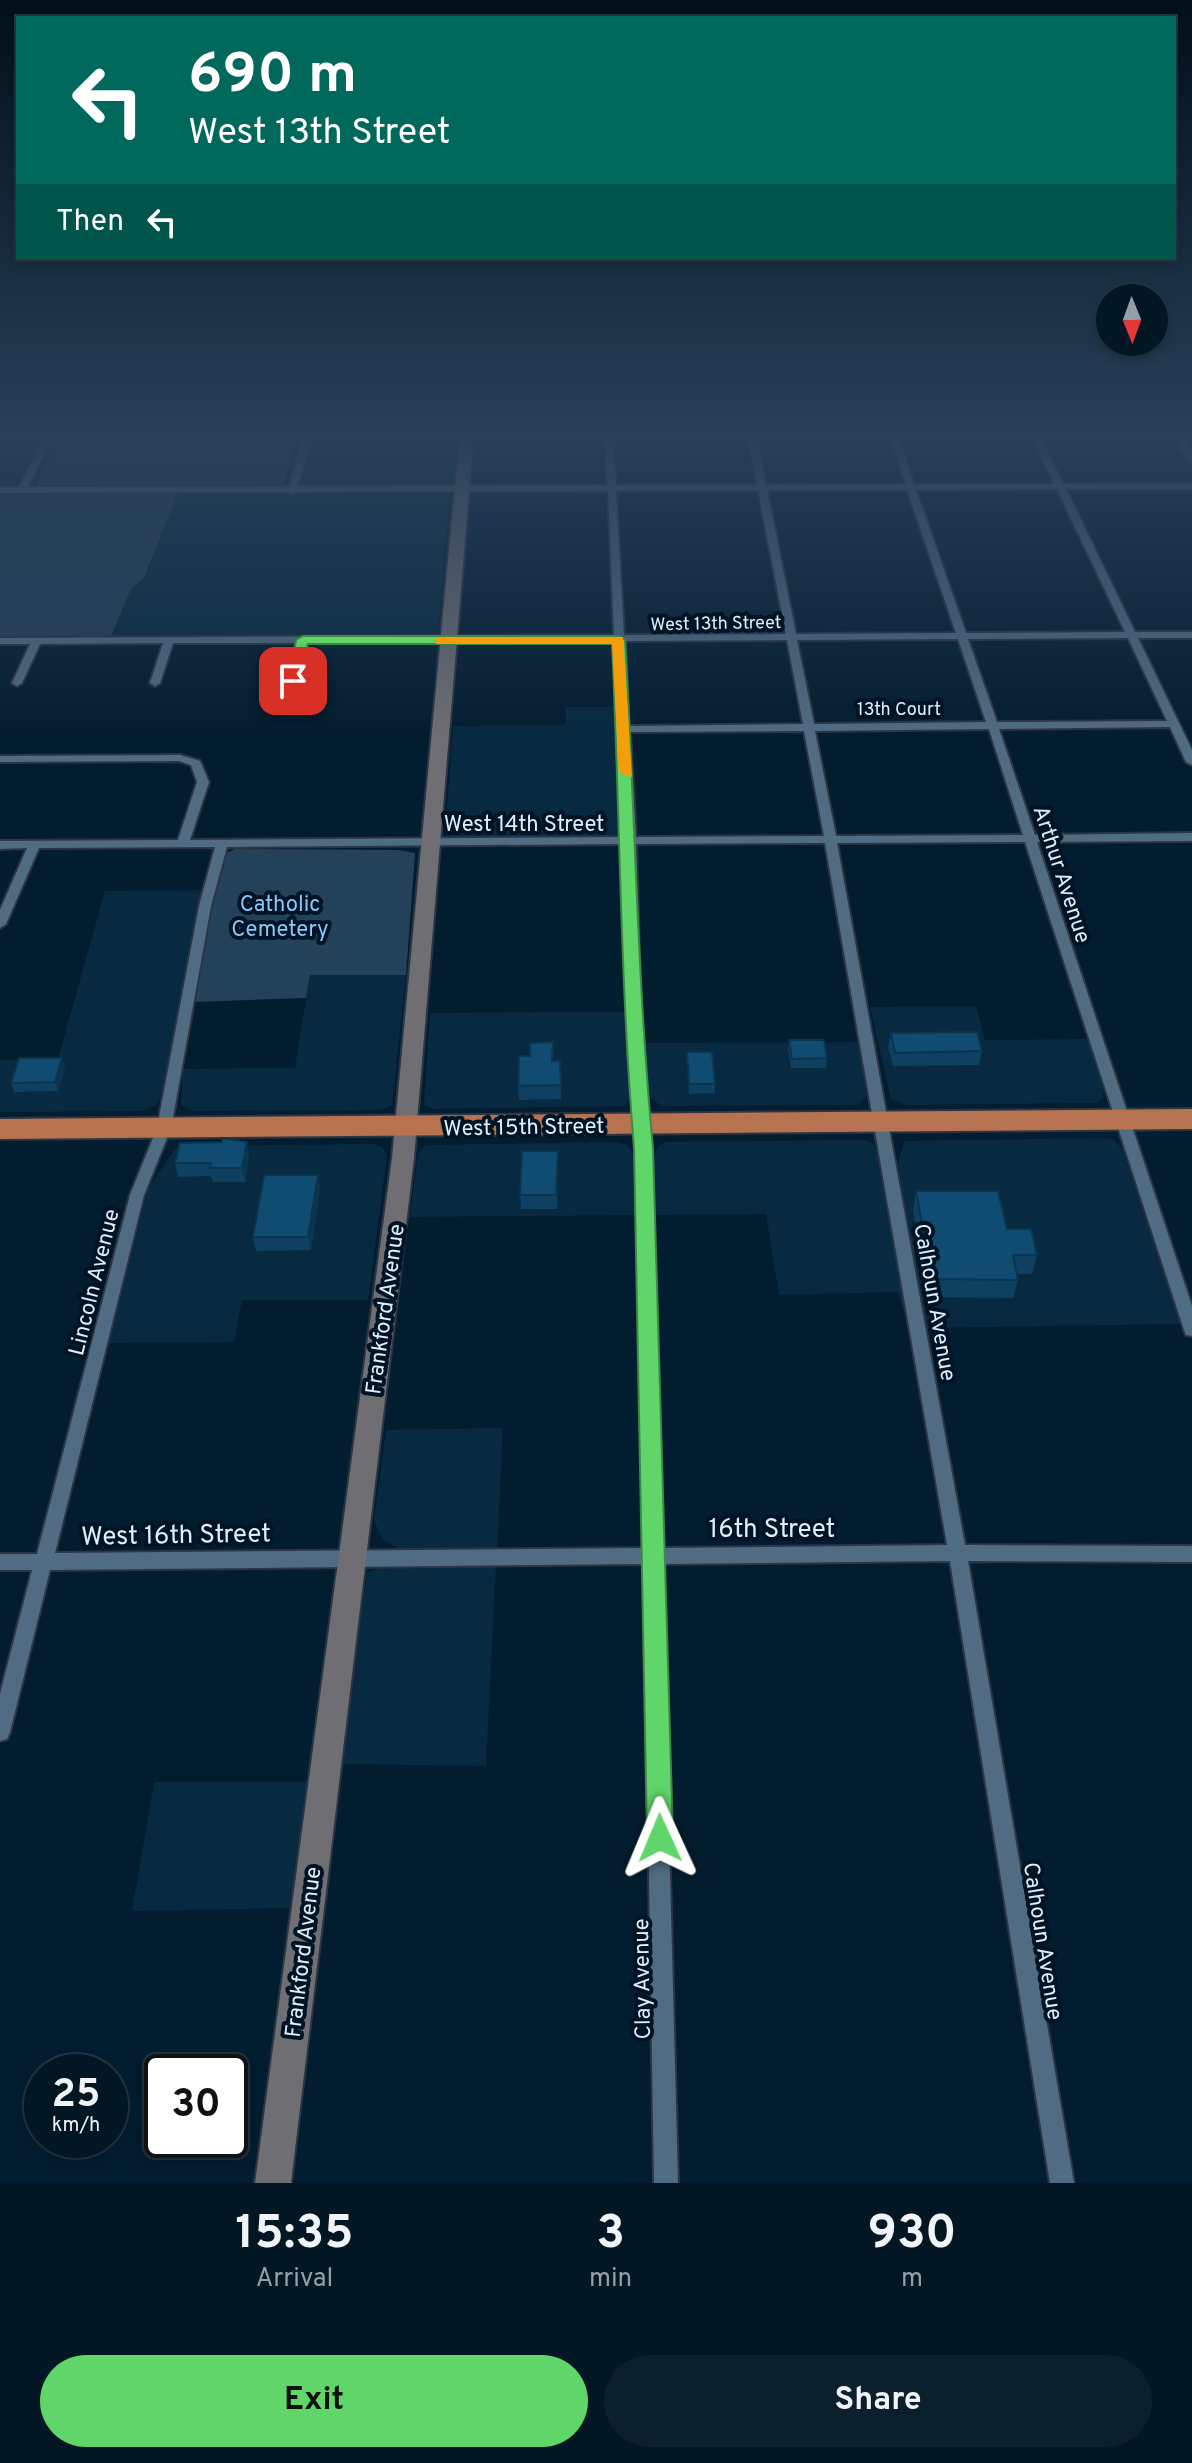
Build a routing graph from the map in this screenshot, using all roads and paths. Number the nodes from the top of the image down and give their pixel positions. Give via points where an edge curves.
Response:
1 (458, 534) edge
2 (615, 534) edge
3 (772, 534) edge
4 (926, 534) edge
5 (1084, 534) edge
6 (1192, 635) edge
7 (1132, 636) junction
8 (963, 637) junction
9 (793, 638) junction
10 (169, 640) junction
11 (303, 640) junction
12 (619, 640) junction
13 (0, 641) edge
14 (36, 641) junction
15 (449, 641) junction
16 (293, 681) dead end
17 (17, 683) dead end
18 (155, 683) dead end
19 (1174, 724) junction
20 (993, 726) junction
21 (810, 727) junction
22 (625, 729) junction
23 (0, 759) edge
24 (1192, 762) edge
25 (1030, 837) junction
26 (1192, 837) edge
27 (832, 839) junction
28 (222, 842) junction
29 (183, 843) junction
30 (431, 843) junction
31 (630, 843) junction
32 (0, 845) edge
33 (34, 845) junction
34 (0, 924) edge
35 (1192, 1119) edge
36 (1124, 1120) junction
37 (882, 1122) junction
38 (641, 1124) junction
39 (406, 1127) junction
40 (164, 1128) junction
41 (0, 1129) edge
42 (1192, 1330) edge
43 (959, 1553) junction
44 (1192, 1554) edge
45 (655, 1555) junction
46 (352, 1558) junction
47 (0, 1562) edge
48 (44, 1562) junction
49 (0, 1732) edge
50 (273, 2183) edge
51 (666, 2183) edge
52 (1062, 2183) edge

1 - 15 main road, Frankford Avenue
2 - 12 street, Clay Avenue
3 - 9 street, Calhoun Avenue
4 - 8 street, Arthur Avenue
5 - 7 street
6 - 7 street, West 13th Street
7 - 8 street, West 13th Street
7 - 19 street
8 - 9 street, West 13th Street
8 - 20 street, Arthur Avenue
9 - 12 street, West 13th Street
9 - 21 street, Calhoun Avenue
10 - 11 street, West 13th Street
10 - 14 street, West 13th Street
10 - 18 street
11 - 15 street, West 13th Street
11 - 16 street
12 - 15 street, West 13th Street
12 - 22 street, Clay Avenue
13 - 14 street, West 13th Street
14 - 17 street
15 - 30 main road, Frankford Avenue
19 - 20 street, 13th Court
19 - 24 street
20 - 21 street, 13th Court
20 - 25 street, Arthur Avenue
21 - 22 street, 13th Court
21 - 27 street, Calhoun Avenue
22 - 31 street, Clay Avenue
23 - 29 street via 180,758 196,763 203,782
25 - 26 street, West 14th Street
25 - 27 street, West 14th Street
25 - 36 street, Arthur Avenue
27 - 31 street, West 14th Street
27 - 37 street, Calhoun Avenue
28 - 29 street, West 14th Street
28 - 30 street, West 14th Street
28 - 40 street, Lincoln Avenue
29 - 33 street, West 14th Street
30 - 31 street, West 14th Street
30 - 39 main road, Frankford Avenue
31 - 38 street, Clay Avenue
32 - 33 street, West 14th Street
33 - 34 street
35 - 36 highway, West 15th Street
36 - 37 highway, West 15th Street
36 - 42 street, Arthur Avenue
37 - 38 highway, West 15th Street
37 - 43 street, Calhoun Avenue
38 - 39 highway, West 15th Street
38 - 45 street, Clay Avenue
39 - 40 highway, West 15th Street
39 - 46 main road, Frankford Avenue
40 - 41 highway, West 15th Street
40 - 48 street, Lincoln Avenue via 137,1195
43 - 44 street, 16th Street
43 - 45 street, 16th Street
43 - 52 street, Calhoun Avenue
45 - 46 street, 16th Street
45 - 51 street, Clay Avenue
46 - 48 street, West 16th Street
46 - 50 main road, Frankford Avenue
47 - 48 street, West 16th Street
48 - 49 street, Lincoln Avenue

